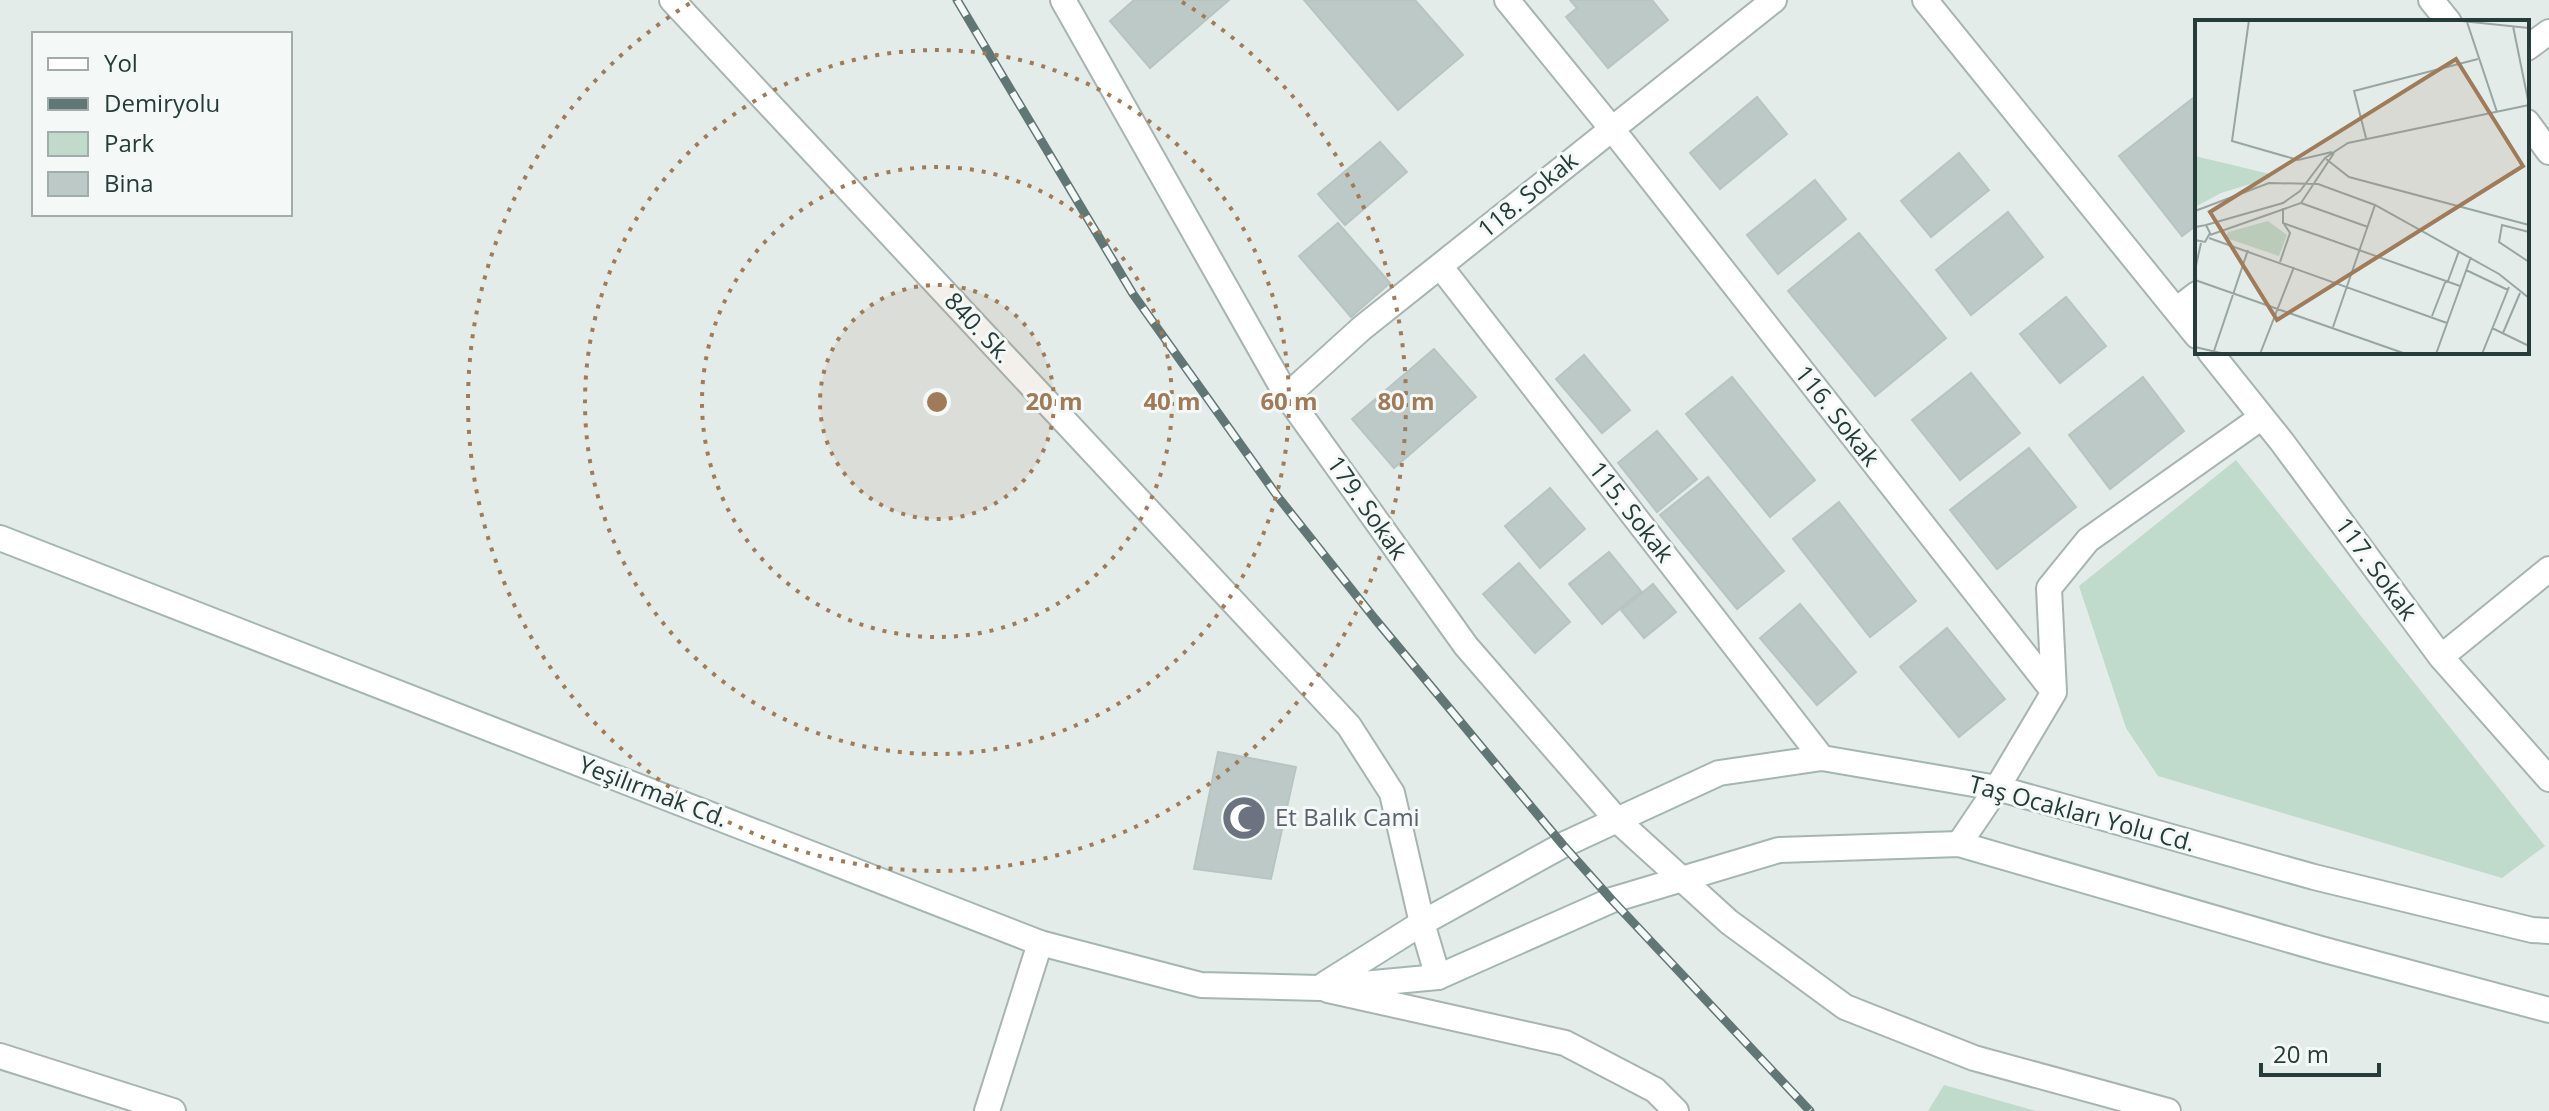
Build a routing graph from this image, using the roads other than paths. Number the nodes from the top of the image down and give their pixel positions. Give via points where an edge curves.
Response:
1 (672, 0) edge
2 (1063, 0) edge
3 (1507, 0) edge
4 (1774, 0) edge
5 (1925, 0) edge
6 (2431, 0) edge
7 (2447, 20) edge
8 (2549, 32) edge
9 (2529, 47) edge
10 (2529, 125) edge
11 (1612, 129) junction
12 (2549, 152) edge
13 (1440, 266) junction
14 (2195, 296) edge
15 (2176, 310) junction
16 (2195, 334) edge
17 (2212, 354) edge
18 (1287, 396) junction
19 (2262, 417) junction
20 (0, 538) edge
21 (2549, 569) edge
22 (2441, 657) junction
23 (2054, 692) junction
24 (1822, 758) junction
25 (2549, 779) edge
26 (1997, 788) junction
27 (1617, 820) junction
28 (1959, 844) junction
29 (1682, 879) junction
30 (1422, 923) junction
31 (2549, 931) edge
32 (1040, 943) junction
33 (1438, 977) junction
34 (1320, 988) junction
35 (2549, 1010) edge
36 (0, 1056) edge
37 (173, 1111) edge
38 (987, 1111) edge
39 (1676, 1111) edge
40 (2168, 1111) edge

1 - 30 street, 840. Sk. via 1349,726 1392,793
2 - 18 street, 179. Sokak
3 - 11 street, 116. Sokak
4 - 11 street, 118. Sokak
5 - 15 street
6 - 7 street
8 - 9 street
10 - 12 street
11 - 13 street, 118. Sokak
11 - 23 street, 116. Sokak
13 - 18 street, 118. Sokak
13 - 24 street, 115. Sokak
14 - 15 street
15 - 16 street
17 - 19 street, 117. Sokak
18 - 27 street, 179. Sokak via 1466,646
19 - 22 street, 117. Sokak
19 - 23 street via 2088,540 2049,588
20 - 32 street, Yeşilırmak Cd.
21 - 22 street
22 - 25 street, 117. Sokak
23 - 26 street
24 - 26 street, Taş Ocakları Yolu Cd.
24 - 27 street, Taş Ocakları Yolu Cd. via 1719,773
26 - 28 street
26 - 31 street, Taş Ocakları Yolu Cd. via 2314,877
27 - 29 street, 179. Sokak
27 - 30 street, Taş Ocakları Yolu Cd.
28 - 29 street via 1779,850
28 - 35 street
29 - 33 street via 1612,900
29 - 40 street, 179. Sokak via 1729,922 1845,1007 1974,1058
30 - 33 street, 840. Sk.
30 - 34 street, Taş Ocakları Yolu Cd.
32 - 34 street, Yeşilırmak Cd. via 1201,985
32 - 38 street
33 - 34 street
34 - 39 street via 1565,1043 1655,1090
36 - 37 street

